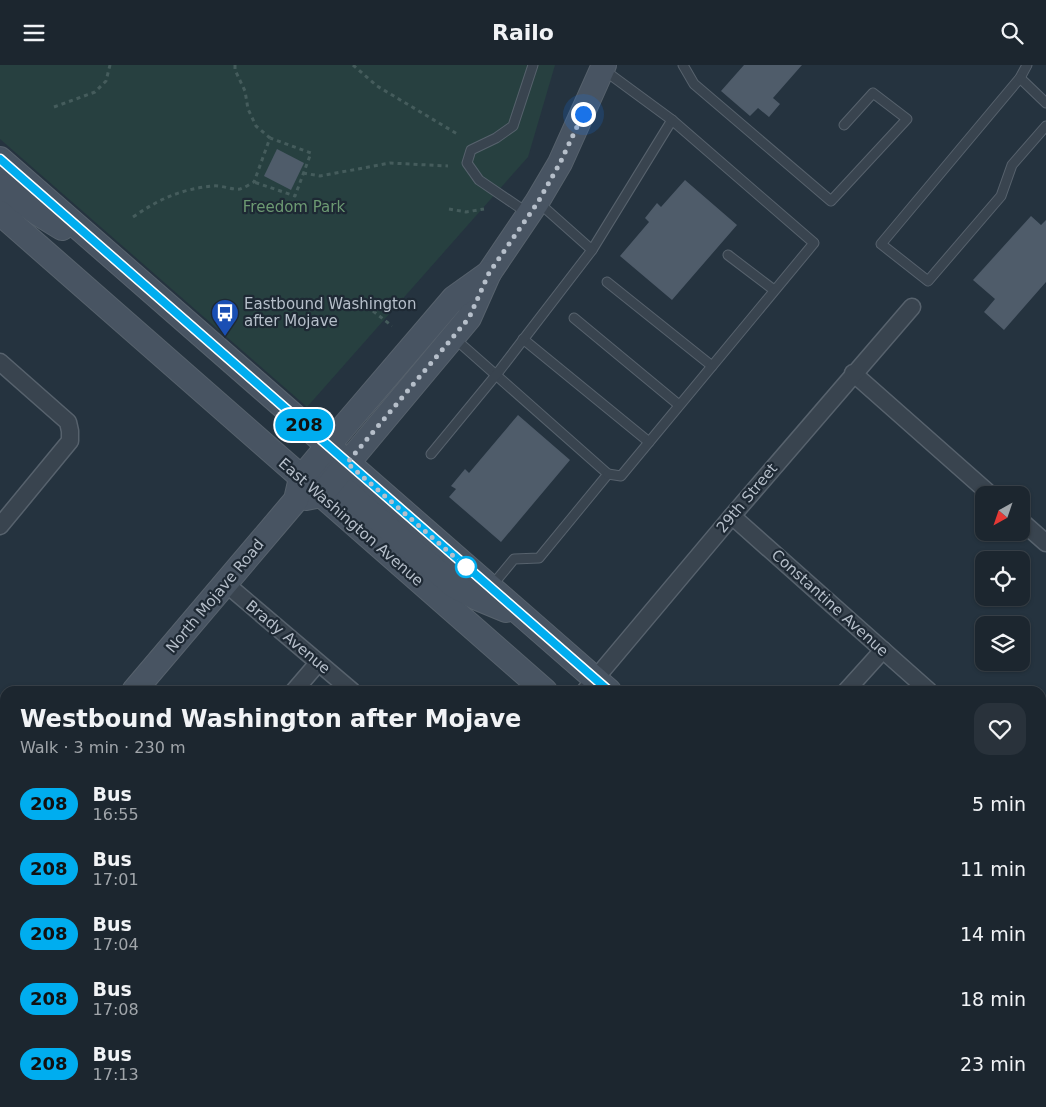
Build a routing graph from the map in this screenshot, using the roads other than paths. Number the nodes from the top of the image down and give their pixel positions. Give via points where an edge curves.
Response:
1 (533, 65) edge
2 (683, 65) edge
3 (1027, 65) edge
4 (604, 67) edge
5 (1020, 78) junction
6 (1046, 103) edge
7 (672, 120) junction
8 (844, 125) dead end
9 (1046, 126) edge
10 (0, 159) edge
11 (0, 186) edge
12 (534, 208) junction
13 (0, 213) edge
14 (592, 250) junction
15 (728, 255) dead end
16 (113, 258) junction
17 (489, 273) junction
18 (607, 282) dead end
19 (774, 290) junction
20 (912, 307) dead end
21 (574, 318) dead end
22 (453, 337) junction
23 (523, 339) junction
24 (0, 362) edge
25 (712, 366) junction
26 (853, 373) junction
27 (496, 375) junction
28 (679, 405) junction
29 (649, 442) junction
30 (430, 454) dead end
31 (310, 472) junction
32 (608, 474) junction
33 (334, 479) junction
34 (981, 486) edge
35 (732, 516) junction
36 (0, 526) edge
37 (1030, 529) edge
38 (1046, 543) edge
39 (225, 583) junction
40 (490, 588) junction
41 (524, 618) junction
42 (883, 650) junction
43 (318, 663) junction
44 (138, 686) edge
45 (298, 686) edge
46 (346, 686) edge
47 (541, 686) edge
48 (595, 686) edge
49 (597, 686) edge
50 (851, 686) edge
51 (923, 686) edge

1 - 12 lane via 513,126 471,150 467,163 479,180
2 - 8 lane via 694,84 831,201 907,119 873,93
3 - 5 lane
4 - 7 lane
4 - 12 main road, North Mojave Road
5 - 6 lane
5 - 9 lane via 881,243 928,281 1001,197 1012,165
7 - 14 lane
7 - 19 lane via 814,243
10 - 16 main road, East Washington Avenue
11 - 16 main road via 38,214
12 - 14 lane
12 - 17 main road, North Mojave Road
13 - 31 main road, East Washington Avenue
14 - 23 lane
15 - 19 lane
16 - 31 main road, East Washington Avenue
17 - 22 main road, North Mojave Road via 469,318
17 - 31 main road, North Mojave Road via 454,298
18 - 25 lane
19 - 25 lane
20 - 26 street, 29th Street
21 - 28 lane
22 - 27 lane
22 - 33 main road, North Mojave Road
23 - 27 lane
23 - 29 lane
24 - 36 street via 68,422 70,431 70,441
25 - 28 lane
26 - 34 street
26 - 35 street, 29th Street
27 - 30 lane
27 - 32 lane
28 - 29 lane
29 - 32 lane via 621,476
31 - 33 main road, East Washington Avenue
31 - 33 main road
31 - 39 main road, North Mojave Road
32 - 40 lane via 539,558 514,559
33 - 40 main road, East Washington Avenue
33 - 41 main road via 453,585
33 - 47 main road, East Washington Avenue
35 - 42 street, Constantine Avenue
35 - 49 street, 29th Street
37 - 38 street
39 - 43 street, Brady Avenue
39 - 44 main road, North Mojave Road
40 - 41 main road, East Washington Avenue
41 - 48 main road, East Washington Avenue
42 - 50 street
42 - 51 street, Constantine Avenue
43 - 45 street
43 - 46 street, Brady Avenue

